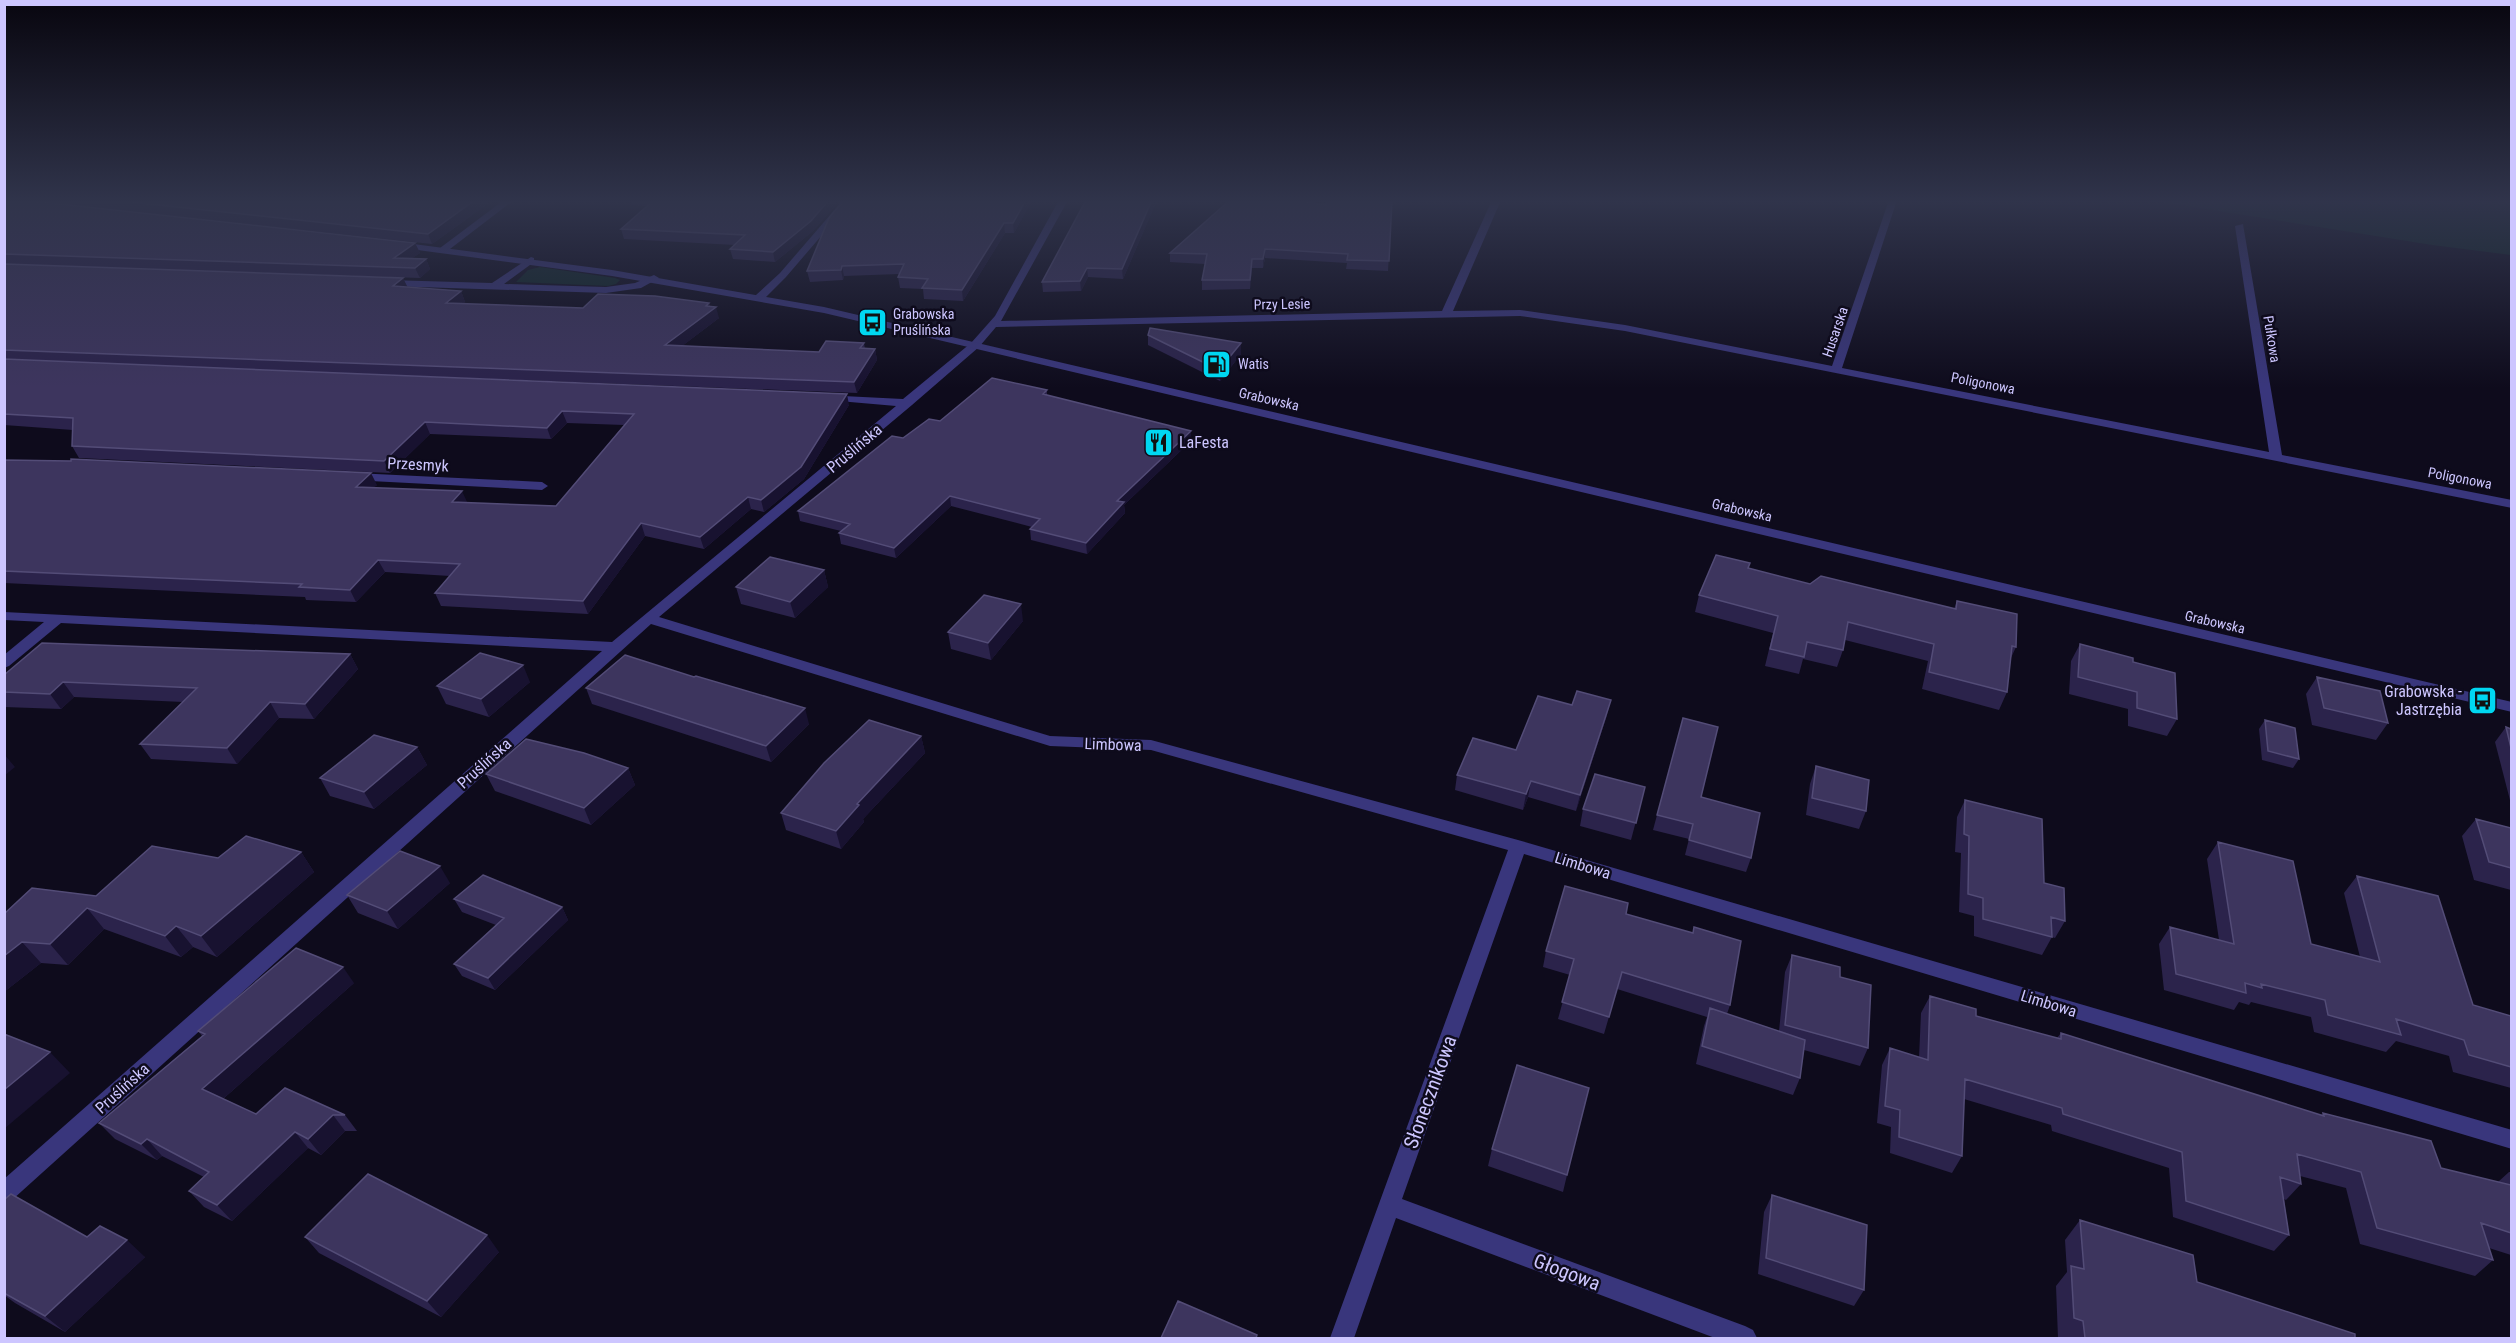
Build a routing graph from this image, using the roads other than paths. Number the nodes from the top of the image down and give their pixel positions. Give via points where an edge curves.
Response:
1 (527, 263) edge
2 (549, 263) edge
3 (794, 263) edge
4 (1029, 263) edge
5 (1469, 263) edge
6 (1872, 263) edge
7 (2246, 263) edge
8 (654, 278) junction
9 (375, 283) edge
10 (493, 287) junction
11 (760, 297) junction
12 (1446, 314) junction
13 (995, 324) junction
14 (975, 345) junction
15 (1836, 370) junction
16 (817, 397) edge
17 (908, 403) junction
18 (2276, 457) junction
19 (339, 477) edge
20 (542, 486) dead end
21 (2511, 504) edge
22 (4, 616) edge
23 (57, 619) junction
24 (649, 619) junction
25 (615, 647) junction
26 (4, 663) edge
27 (2511, 707) edge
28 (1518, 846) junction
29 (2511, 1140) edge
30 (4, 1193) edge
31 (1390, 1205) junction
32 (1342, 1338) edge
33 (1745, 1338) edge

1 - 10 street
2 - 8 street, Grabowska
3 - 11 street
4 - 13 street, Pruślińska
5 - 12 street
6 - 15 street, Husarska
7 - 18 street, Pułkowa
8 - 10 street via 637,286 606,290
8 - 11 street, Grabowska
9 - 10 street
11 - 14 street, Grabowska
12 - 13 street, Przy Lesie
12 - 15 street, Poligonowa via 1520,313 1625,328
13 - 14 street, Pruślińska
14 - 17 street, Pruślińska
14 - 27 street, Grabowska
15 - 18 street, Poligonowa
16 - 17 street
17 - 24 street, Pruślińska
18 - 21 street, Poligonowa
19 - 20 street, Przesmyk
22 - 23 street
23 - 25 street
23 - 26 street
24 - 25 street, Pruślińska
24 - 28 street, Limbowa via 1050,741 1151,746
25 - 30 street, Pruślińska
28 - 29 street, Limbowa
28 - 31 street, Słonecznikowa
31 - 32 street, Słonecznikowa
31 - 33 street, Głogowa

